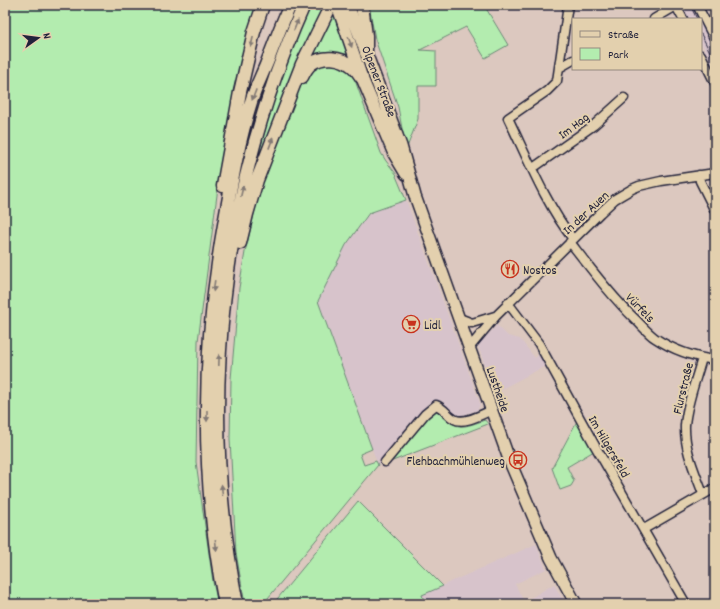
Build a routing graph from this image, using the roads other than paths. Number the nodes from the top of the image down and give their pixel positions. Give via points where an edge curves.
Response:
1 (263, 5) edge
2 (290, 5) edge
3 (304, 5) edge
4 (331, 5) edge
5 (337, 5) edge
6 (348, 5) edge
7 (362, 5) edge
8 (568, 5) edge
9 (697, 5) edge
10 (676, 6) edge
11 (656, 18) edge
12 (682, 18) edge
13 (715, 40) edge
14 (366, 53) junction
15 (702, 57) edge
16 (572, 61) edge
17 (559, 68) junction
18 (362, 78) junction
19 (715, 83) edge
20 (288, 98) junction
21 (624, 98) dead end
22 (402, 161) junction
23 (532, 168) junction
24 (715, 173) edge
25 (699, 175) junction
26 (715, 211) edge
27 (571, 240) junction
28 (219, 247) junction
29 (224, 298) junction
30 (508, 304) junction
31 (496, 316) junction
32 (459, 318) junction
33 (470, 347) junction
34 (702, 358) junction
35 (715, 360) edge
36 (492, 410) junction
37 (385, 462) dead end
38 (715, 488) edge
39 (703, 494) junction
40 (644, 529) junction
41 (225, 604) edge
42 (237, 604) edge
43 (576, 604) edge
44 (686, 604) edge

1 -> 28 highway via 240,92 224,176
2 -> 28 highway via 252,101 231,184
29 -> 3 highway via 234,231 252,150 267,101
4 - 20 highway
5 -> 18 main road, Olpener Straße
6 - 14 main road, Olpener Straße
7 - 14 highway
8 - 17 street
9 - 13 street
10 - 11 street
10 - 12 street
14 - 22 main road, Olpener Straße
15 - 19 street
16 - 17 street
17 - 23 street, Vürfels via 554,85 508,118
18 - 20 highway via 352,66 337,59 318,60 310,65
18 - 22 main road, Olpener Straße via 394,154
29 -> 20 highway via 253,192
21 - 23 street, Im Hag via 594,125
22 - 32 main road, Lustheide
23 - 27 street, Vürfels
24 - 25 street, In der Auen
25 - 26 street
25 - 27 street, In der Auen via 650,183 632,189 615,199
27 - 30 street, In der Auen
27 - 34 street, Vürfels via 614,296 654,338
28 -> 41 highway via 208,342 206,432 213,525
42 -> 29 highway via 225,530 218,434
30 - 31 street, In der Auen
30 - 40 street, Im Hilgersfeld via 539,344
31 - 32 street, In der Auen via 472,323
31 - 33 street, In der Auen
32 - 33 main road, Lustheide
33 - 36 main road, Lustheide
34 - 35 street, Vürfels
34 - 39 street, Flurstraße via 685,426 691,461
36 - 37 street via 463,421 455,420 442,407 436,405 425,414
36 - 43 main road, Lustheide via 527,502 553,561
38 - 39 street
39 - 40 street
40 - 44 street, Im Hilgersfeld

